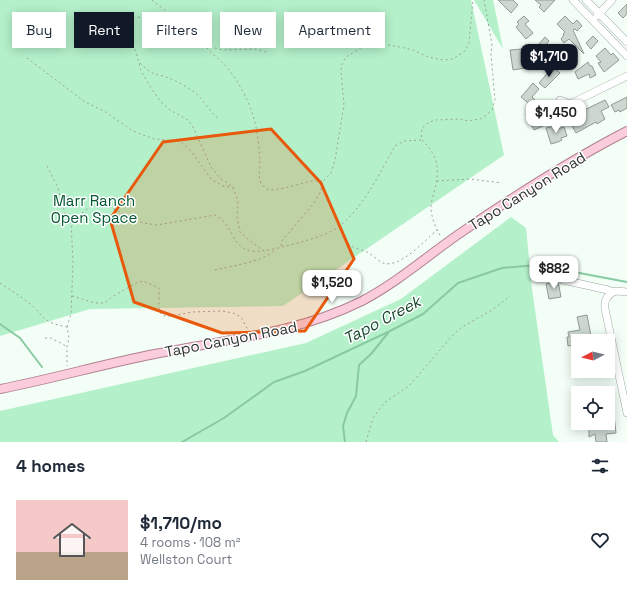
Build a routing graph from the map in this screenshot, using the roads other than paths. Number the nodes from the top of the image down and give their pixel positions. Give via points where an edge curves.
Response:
1 (573, 0) edge
2 (586, 0) edge
3 (612, 0) edge
4 (599, 13) junction
5 (592, 20) junction
6 (627, 42) edge
7 (627, 56) edge
8 (627, 76) edge
9 (560, 100) dead end
10 (627, 131) edge
11 (563, 280) dead end
12 (613, 292) junction
13 (627, 292) edge
14 (0, 389) edge
15 (627, 413) edge

1 - 5 street
2 - 4 street
3 - 4 street
4 - 5 street
4 - 6 street
5 - 7 street
8 - 9 street via 570,104
10 - 14 main road, Tapo Canyon Road via 524,190 399,278 363,300 318,320 274,332 153,354
11 - 12 street
12 - 13 street
12 - 15 street via 606,299 605,309

